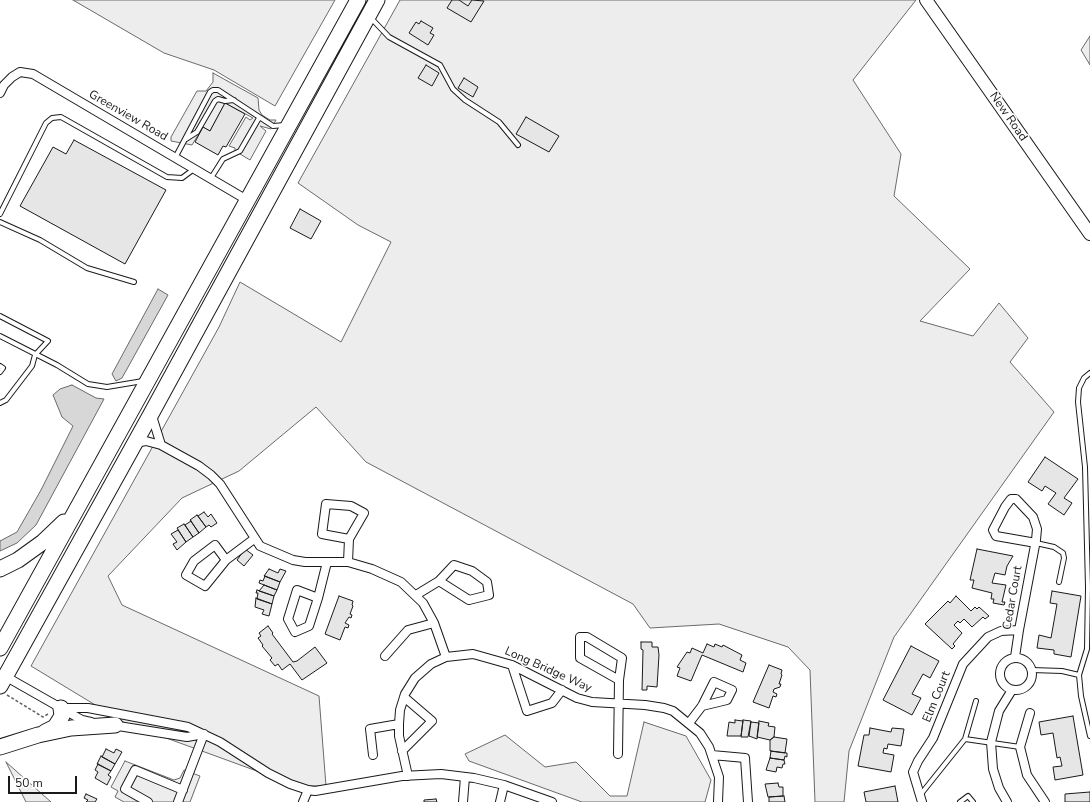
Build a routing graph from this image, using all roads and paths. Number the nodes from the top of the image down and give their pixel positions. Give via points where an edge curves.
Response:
1 (358, 0) edge
2 (377, 0) edge
3 (926, 0) edge
4 (369, 16) junction
5 (0, 93) edge
6 (234, 100) junction
7 (259, 118) junction
8 (289, 124) junction
9 (184, 140) junction
10 (518, 145) dead end
11 (175, 158) junction
12 (194, 169) junction
13 (211, 179) junction
14 (247, 200) junction
15 (0, 214) edge
16 (0, 222) edge
17 (1090, 234) edge
18 (134, 282) dead end
19 (0, 316) edge
20 (0, 336) edge
21 (35, 355) junction
22 (0, 366) edge
23 (0, 372) edge
24 (1090, 373) edge
25 (148, 380) junction
26 (0, 403) edge
27 (152, 414) junction
28 (135, 443) junction
29 (161, 446) junction
30 (75, 512) junction
31 (254, 539) junction
32 (349, 539) junction
33 (1036, 543) junction
34 (226, 560) junction
35 (327, 562) junction
36 (348, 562) junction
37 (0, 569) edge
38 (439, 581) junction
39 (1060, 582) dead end
40 (416, 595) junction
41 (318, 598) junction
42 (434, 622) junction
43 (1019, 630) junction
44 (0, 648) edge
45 (385, 656) dead end
46 (446, 657) junction
47 (1016, 657) junction
48 (512, 665) junction
49 (1032, 670) junction
50 (1079, 675) junction
51 (619, 680) junction
52 (3, 682) edge
53 (562, 690) junction
54 (1012, 690) junction
55 (404, 697) junction
56 (976, 701) dead end
57 (619, 704) junction
58 (702, 706) dead end
59 (56, 710) junction
60 (1030, 713) dead end
61 (689, 723) junction
62 (399, 724) junction
63 (115, 725) junction
64 (38, 734) junction
65 (204, 734) junction
66 (1090, 736) edge
67 (965, 739) junction
68 (991, 742) junction
69 (0, 747) edge
70 (1020, 747) junction
71 (402, 751) junction
72 (618, 754) dead end
73 (373, 755) dead end
74 (712, 755) junction
75 (408, 776) junction
76 (465, 777) junction
77 (504, 785) junction
78 (183, 790) junction
79 (308, 790) junction
80 (921, 798) edge
81 (148, 802) edge
82 (178, 802) edge
83 (303, 802) edge
84 (463, 802) edge
85 (500, 802) edge
86 (552, 802) edge
87 (718, 802) edge
88 (748, 802) edge
89 (960, 802) edge
90 (973, 802) edge
91 (1007, 802) edge
92 (1045, 802) edge

1 - 8 highway
2 - 4 highway
3 - 17 street, New Road
4 - 10 lane via 389,36 440,65 453,89 499,122
4 - 27 highway
5 - 11 street, Greenview Road via 4,84 20,72 33,74
6 - 7 lane
6 - 9 lane via 215,101 197,132
6 - 9 lane via 218,90 212,90
7 - 8 lane via 274,126
7 - 13 lane via 240,151 221,162
8 - 14 highway
9 - 11 lane
11 - 12 street, Greenview Road
12 - 13 street, Greenview Road
12 - 15 lane via 182,178 168,177 61,117 52,118 46,123
13 - 14 street, Greenview Road
14 - 25 highway
16 - 18 lane via 65,253 87,268
19 - 21 lane via 48,340
20 - 21 lane
21 - 25 lane via 81,381 96,386 118,386
21 - 26 lane via 32,366 6,400
22 - 23 lane via 3,368
24 - 50 lane via 1079,388 1078,402 1085,467 1088,588 1087,649
25 - 30 highway
27 - 28 highway
27 - 29 street
28 - 29 street via 146,441
28 - 52 highway
29 - 31 street via 199,466 220,484
30 - 37 highway via 43,542
30 - 44 highway
31 - 34 street
31 - 35 street via 260,546 293,560
32 - 32 street via 322,534 326,504 351,506 364,513
32 - 36 street
33 - 33 street, Cedar Court via 1037,529 1033,517 1016,499 1012,500 1005,507 993,530 996,536
33 - 39 lane via 1054,547 1063,553
33 - 43 street, Cedar Court
34 - 34 street via 205,586 186,575 194,561 215,545
35 - 36 street
35 - 41 street
36 - 40 street via 387,574
38 - 38 street via 454,565 472,571 487,582 489,595 470,600
38 - 40 street
40 - 42 street
41 - 41 street via 308,626 295,632 288,619 298,590
42 - 45 street via 408,630
42 - 46 street
43 - 47 street, Cedar Court
43 - 80 street, Elm Court via 1001,631 988,637 963,664 934,738 918,761 914,772
46 - 48 street, Long Bridge Way via 472,654
46 - 55 street, Long Bridge Way via 420,673
47 - 49 street via 1024,659
47 - 54 street via 1005,662 1000,671 1002,683
48 - 53 street, Long Bridge Way
48 - 53 street via 526,711 552,703
49 - 50 lane via 1062,671
49 - 54 street via 1028,686
50 - 66 lane via 1080,696
51 - 51 street via 580,658 580,637 587,637 622,658
51 - 57 street
52 - 59 street
52 - 59 path via 43,717
53 - 57 street, Long Bridge Way via 592,702
54 - 68 street via 999,711
55 - 62 street, Long Bridge Way
55 - 71 street via 432,721
56 - 67 lane
57 - 61 street, Long Bridge Way via 664,708 674,711
57 - 72 street
58 - 61 street
59 - 63 street via 82,720
59 - 64 highway via 62,716 55,727
59 - 65 street via 88,708 188,727
60 - 70 street
61 - 74 street, Long Bridge Way via 700,733
62 - 71 street, Long Bridge Way
62 - 73 street via 370,728
63 - 64 highway via 71,728
63 - 65 street via 187,736
64 - 69 highway
65 - 78 street
65 - 79 street via 268,773
67 - 68 lane
67 - 80 lane
68 - 70 lane
68 - 91 street via 993,769
70 - 92 street via 1027,775
71 - 75 street, Long Bridge Way
74 - 87 street, Long Bridge Way via 719,777
74 - 88 street via 745,758
75 - 76 street via 441,774
75 - 79 street
76 - 77 street
76 - 84 street
77 - 85 street
77 - 86 street
78 - 81 street via 135,770 125,789
78 - 82 street
79 - 83 street
89 - 90 lane via 968,796

